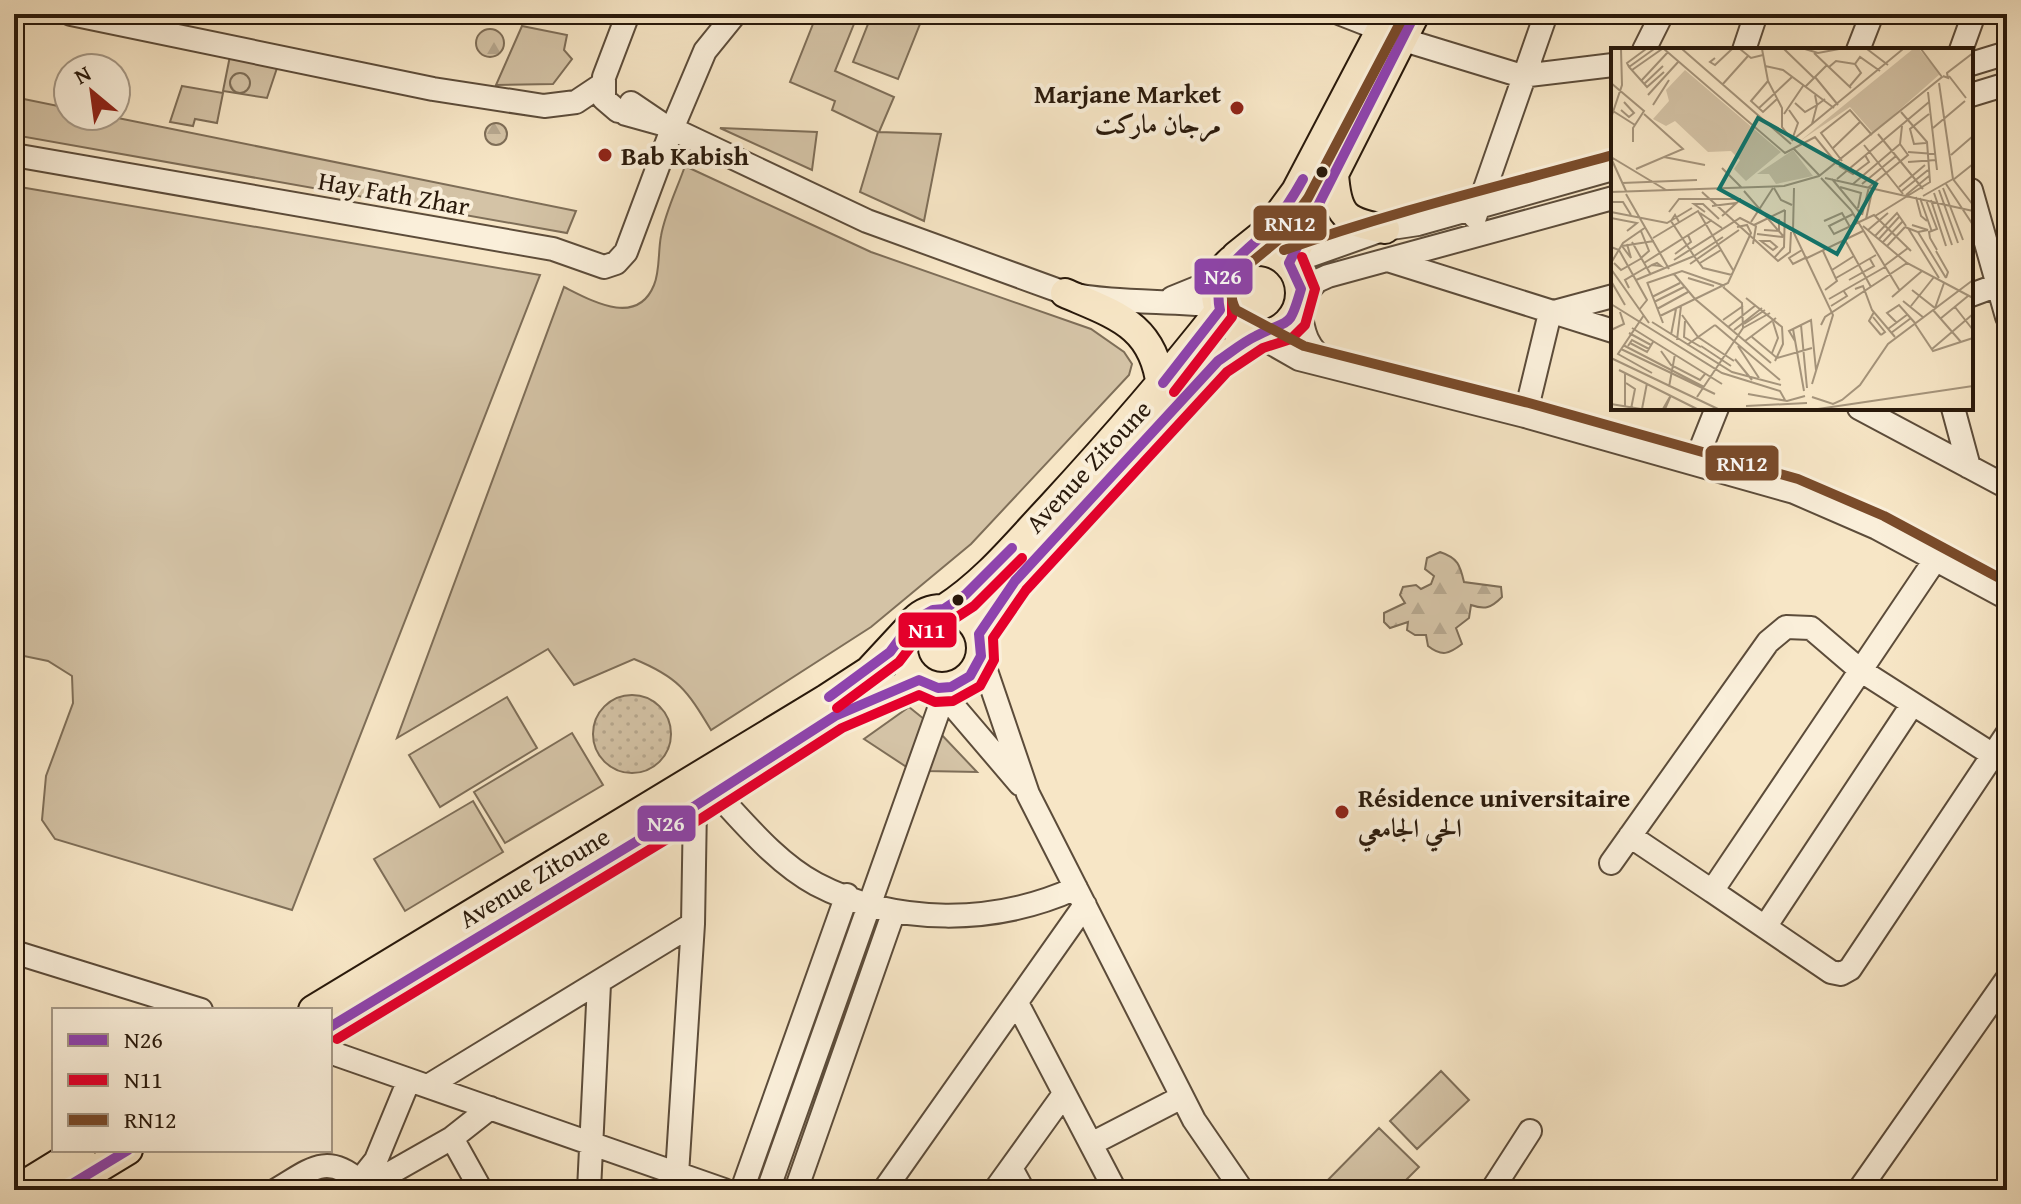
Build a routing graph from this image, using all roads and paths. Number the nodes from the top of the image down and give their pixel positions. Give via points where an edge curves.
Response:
1 (71, 14) edge
2 (628, 14) edge
3 (735, 14) edge
4 (1341, 14) edge
5 (1546, 14) edge
6 (1662, 14) edge
7 (1756, 14) edge
8 (1872, 14) edge
9 (1974, 14) edge
10 (1398, 24) edge
11 (1645, 48) edge
12 (1745, 48) edge
13 (1859, 48) edge
14 (1962, 48) edge
15 (2004, 54) edge
16 (1973, 63) edge
17 (1611, 65) edge
18 (1522, 76) junction
19 (603, 84) junction
20 (2007, 86) edge
21 (1973, 94) edge
22 (667, 126) junction
23 (14, 155) edge
24 (1611, 170) edge
25 (1334, 174) junction
26 (1973, 197) edge
27 (1611, 199) edge
28 (1478, 208) junction
29 (1385, 229) junction
30 (1466, 240) junction
31 (1390, 260) junction
32 (1231, 261) junction
33 (1289, 263) junction
34 (1998, 285) junction
35 (1065, 293) junction
36 (1973, 294) edge
37 (1611, 297) edge
38 (1167, 300) junction
39 (1300, 301) junction
40 (1219, 308) junction
41 (1550, 313) junction
42 (2007, 317) edge
43 (1611, 330) edge
44 (1257, 335) junction
45 (1331, 366) junction
46 (1161, 387) junction
47 (1716, 410) edge
48 (1863, 410) edge
49 (1954, 410) edge
50 (1525, 416) junction
51 (1695, 463) junction
52 (1969, 467) junction
53 (2007, 487) edge
54 (1935, 560) junction
55 (2007, 598) edge
56 (944, 609) junction
57 (907, 630) junction
58 (980, 645) junction
59 (1860, 670) junction
60 (933, 688) junction
61 (1912, 705) junction
62 (2007, 734) edge
63 (1993, 755) junction
64 (1028, 794) junction
65 (706, 800) junction
66 (1630, 836) junction
67 (1611, 863) dead end
68 (1712, 891) junction
69 (847, 895) junction
70 (1080, 897) junction
71 (869, 904) junction
72 (894, 911) junction
73 (693, 924) junction
74 (1765, 927) junction
75 (14, 952) edge
76 (2007, 979) edge
77 (599, 984) junction
78 (1017, 1003) junction
79 (195, 1008) edge
80 (316, 1008) edge
81 (332, 1026) edge
82 (338, 1055) dead end
83 (419, 1083) junction
84 (1064, 1094) junction
85 (1182, 1097) junction
86 (490, 1108) junction
87 (1530, 1131) dead end
88 (452, 1138) junction
89 (1208, 1143) junction
90 (591, 1144) junction
91 (1091, 1144) junction
92 (78, 1152) edge
93 (125, 1152) edge
94 (1011, 1168) junction
95 (385, 1175) edge
96 (677, 1182) edge
97 (356, 1186) edge
98 (16, 1190) edge
99 (62, 1190) edge
100 (276, 1190) edge
101 (481, 1190) edge
102 (589, 1190) edge
103 (724, 1190) edge
104 (742, 1190) edge
105 (768, 1190) edge
106 (796, 1190) edge
107 (884, 1190) edge
108 (995, 1190) edge
109 (1023, 1190) edge
110 (1115, 1190) edge
111 (1230, 1190) edge
112 (1242, 1190) edge
113 (1492, 1190) edge
114 (1859, 1190) edge

1 - 19 street via 433,89 544,106 576,102
2 - 19 street
3 - 22 street via 705,51
4 - 10 street
5 - 18 street
6 - 11 street
7 - 12 street
8 - 13 street
9 - 14 street
10 - 18 street
10 - 25 main road
10 - 32 main road via 1296,191 1266,232
15 - 16 street
15 - 20 street
17 - 18 street
18 - 28 street
19 - 22 street via 624,107
20 - 21 street
22 - 23 street, Hay Fath Zhar via 630,245 616,263 604,267 553,249
22 - 35 street via 867,221
24 - 28 street
25 - 29 main road via 1344,215
25 - 33 main road
26 - 34 street
27 - 30 street
28 - 29 street
28 - 30 street
29 - 33 street
30 - 31 street
31 - 39 street via 1317,281
31 - 41 street
32 - 33 main road via 1258,250
32 - 38 street via 1204,285
32 - 40 main road via 1218,279
33 - 39 main road via 1299,279
34 - 36 street
34 - 42 street
35 - 38 street via 1092,299
35 - 46 main road via 1119,317 1145,337
37 - 41 street
38 - 40 street
39 - 44 main road via 1283,327
39 - 45 street via 1305,340
40 - 44 main road via 1235,328
40 - 46 main road, Avenue Zitoune
41 - 43 street
41 - 50 street
44 - 45 street via 1299,359
44 - 58 main road, Avenue Zitoune via 1194,385 1015,581
45 - 50 street
46 - 56 main road, Avenue Zitoune via 998,564
47 - 51 street
48 - 52 street
49 - 52 street
50 - 51 street
51 - 54 street via 1794,492
52 - 53 street
54 - 55 street
54 - 59 street
56 - 57 main road via 922,614
56 - 58 main road via 965,616
57 - 60 main road via 905,662
57 - 80 main road, Avenue Zitoune via 869,671 826,699
58 - 60 main road via 970,676
58 - 64 street
59 - 61 street
59 - 66 street via 1811,628 1786,627 1768,642
59 - 68 street
60 - 64 street
60 - 65 main road, Avenue Zitoune via 835,716
60 - 71 street
61 - 63 street
61 - 74 street
62 - 63 street
63 - 74 street via 1850,969 1831,972
64 - 70 street
65 - 69 street via 815,884
65 - 73 street
65 - 81 main road, Avenue Zitoune
66 - 67 street
66 - 68 street
68 - 74 street
69 - 71 street
69 - 104 street
70 - 72 street via 996,913
70 - 78 street
70 - 85 street
71 - 72 street
71 - 105 street
72 - 106 street
73 - 77 street
73 - 96 street
75 - 79 street
76 - 114 street
77 - 83 street
77 - 90 street
78 - 84 street
78 - 107 street
82 - 83 street
83 - 86 street
83 - 95 street
84 - 91 street
84 - 94 street
85 - 89 street
85 - 91 street
86 - 88 street
86 - 90 street
87 - 113 street
88 - 95 street
88 - 101 street
89 - 111 street
89 - 112 street
90 - 96 street
90 - 102 street
91 - 110 street
92 - 98 main road
93 - 99 main road
94 - 108 street
94 - 109 street
95 - 97 street
96 - 103 street
97 - 100 street via 344,1168 323,1165

